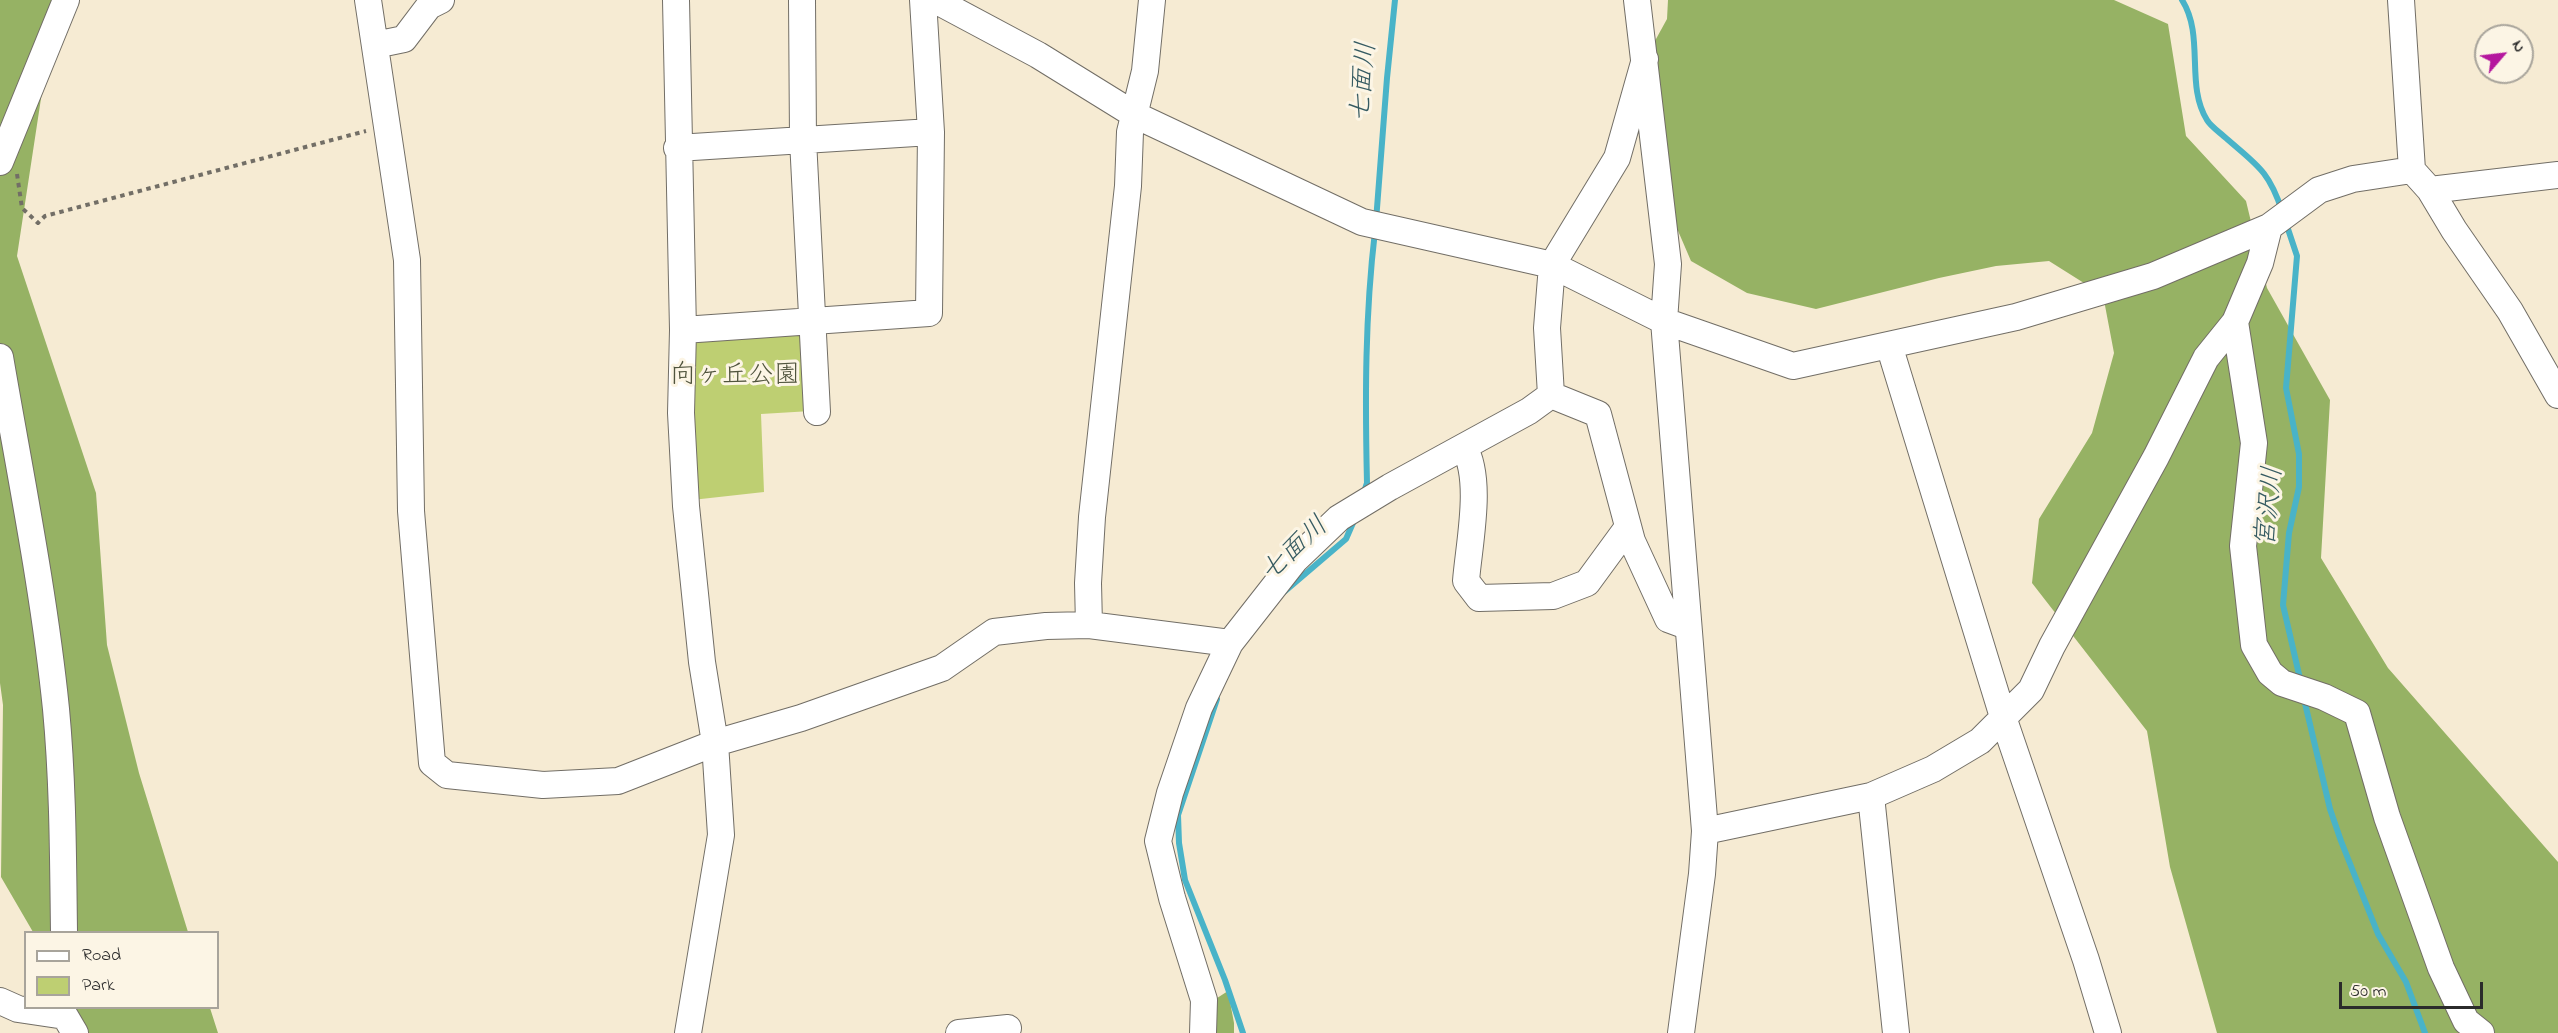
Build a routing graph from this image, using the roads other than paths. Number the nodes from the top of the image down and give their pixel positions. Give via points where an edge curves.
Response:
1 (66, 0) edge
2 (368, 0) edge
3 (441, 0) edge
4 (676, 0) edge
5 (801, 0) edge
6 (923, 0) edge
7 (935, 0) edge
8 (1152, 0) edge
9 (1637, 0) edge
10 (2401, 0) edge
11 (375, 45) junction
12 (1645, 59) junction
13 (1136, 115) junction
14 (931, 132) junction
15 (803, 140) junction
16 (677, 148) junction
17 (0, 162) edge
18 (2412, 170) junction
19 (2558, 175) edge
20 (2430, 190) junction
21 (2269, 227) junction
22 (1552, 265) junction
23 (812, 321) junction
24 (1664, 321) junction
25 (2235, 322) junction
26 (683, 330) junction
27 (1889, 345) junction
28 (0, 357) edge
29 (1551, 395) junction
30 (2558, 395) edge
31 (817, 412) dead end
32 (7, 444) edge
33 (1464, 447) junction
34 (1628, 527) junction
35 (1089, 625) junction
36 (1687, 626) junction
37 (1230, 643) junction
38 (2003, 717) junction
39 (715, 743) junction
40 (1871, 796) junction
41 (1705, 831) junction
42 (64, 931) edge
43 (0, 1001) edge
44 (67, 1023) edge
45 (1008, 1028) dead end
46 (688, 1033) edge
47 (959, 1033) edge
48 (1203, 1033) edge
49 (1681, 1033) edge
50 (1896, 1033) edge
51 (2108, 1033) edge
52 (2481, 1033) edge

1 - 17 street
2 - 11 street
3 - 11 street via 429,6 404,39
4 - 16 street
5 - 15 street
6 - 14 street
7 - 13 street via 1038,55
8 - 13 street
9 - 12 street
10 - 18 street
11 - 39 street via 407,260 411,511 432,763 447,775 543,784 618,781
12 - 22 street via 1617,158
12 - 24 street via 1668,264
13 - 22 street via 1362,222
13 - 35 street via 1130,132 1128,186 1092,517
14 - 15 street
14 - 23 street via 929,313
15 - 16 street
15 - 23 street
16 - 26 street
18 - 20 street
18 - 21 street via 2353,179 2319,190
19 - 20 street
20 - 30 street via 2510,311
21 - 25 street via 2260,263
21 - 27 street via 2153,276 2016,317
22 - 24 street
22 - 29 street via 1547,328
23 - 26 street
23 - 31 street
24 - 27 street via 1793,366
24 - 36 street
25 - 38 street via 2206,358 2031,690
25 - 52 street via 2254,443 2243,546 2254,645 2270,673 2282,683 2357,713 2387,817 2441,968 2466,1021
26 - 39 street via 681,413 686,506 702,662
27 - 38 street
28 - 32 street
29 - 33 street
29 - 34 street via 1598,414
32 - 42 street via 44,615 56,709
33 - 34 street via 1471,459 1474,501 1466,581 1479,598 1553,596 1587,583
33 - 37 street via 1346,514 1295,560
34 - 36 street via 1668,619
35 - 37 street
35 - 39 street via 994,632 942,668 801,718
36 - 41 street
37 - 48 street via 1199,708 1158,841 1204,1000
38 - 40 street via 1980,741 1952,758
38 - 51 street
39 - 46 street via 721,835
40 - 41 street
40 - 50 street
41 - 49 street
43 - 44 street
45 - 47 street

